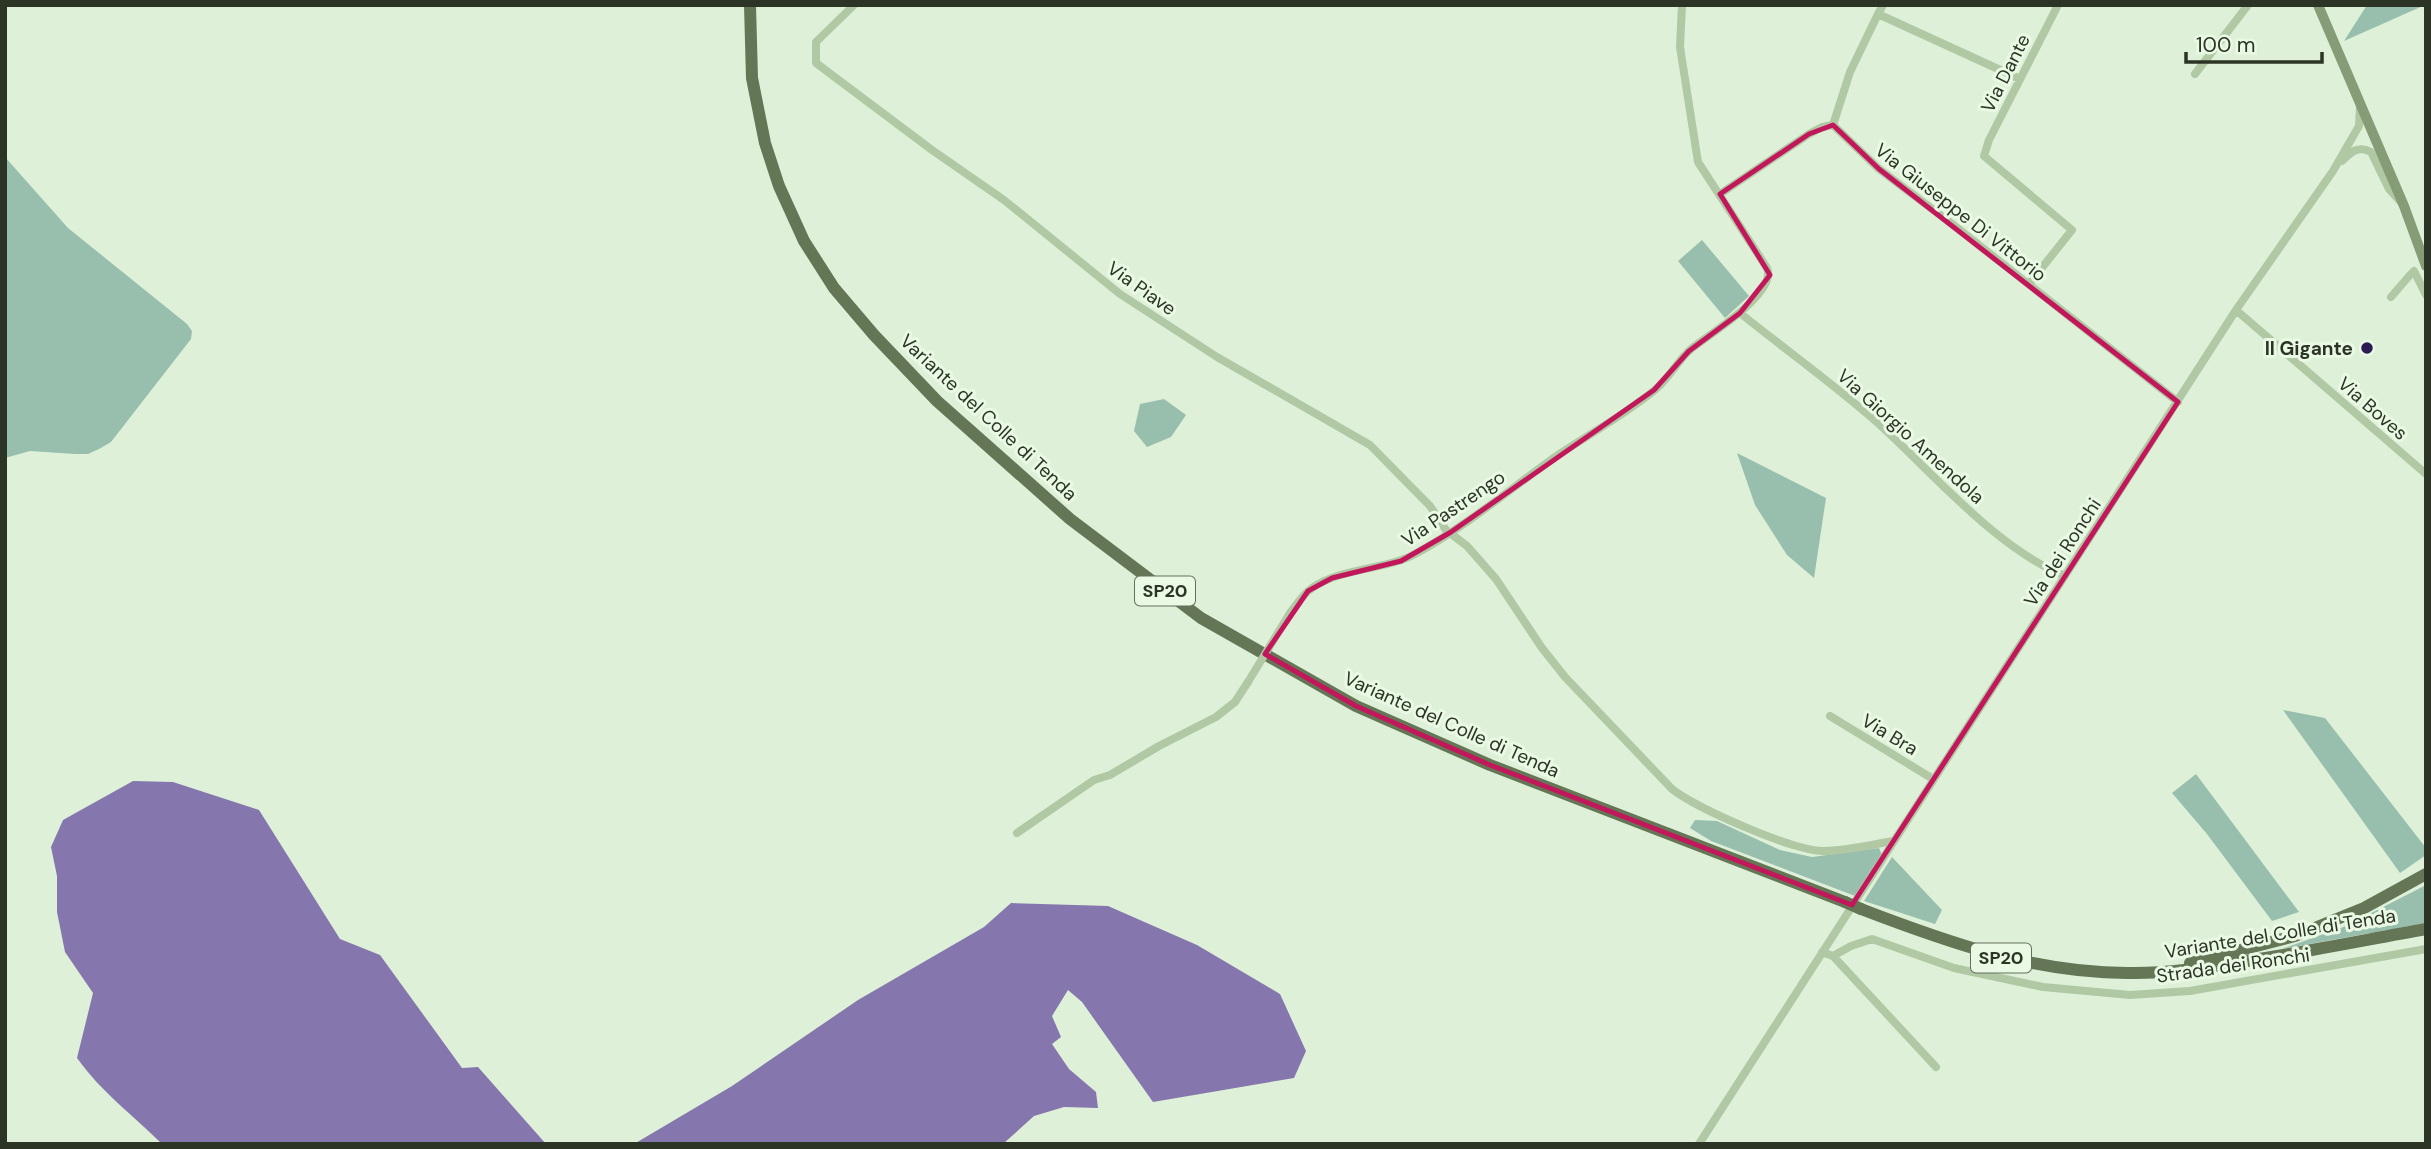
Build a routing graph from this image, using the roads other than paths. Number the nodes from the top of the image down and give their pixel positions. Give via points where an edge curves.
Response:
1 (750, 5) edge
2 (854, 5) edge
3 (1682, 5) edge
4 (1884, 5) edge
5 (2058, 5) edge
6 (2248, 5) edge
7 (2318, 5) edge
8 (1878, 14) junction
9 (2194, 74) dead end
10 (2020, 79) junction
11 (2360, 104) junction
12 (1833, 125) junction
13 (2333, 171) junction
14 (1720, 194) junction
15 (2404, 206) junction
16 (2426, 266) edge
17 (2029, 284) junction
18 (2426, 295) edge
19 (2391, 297) dead end
20 (2236, 310) junction
21 (1740, 313) junction
22 (2178, 402) junction
23 (2426, 474) edge
24 (1451, 532) junction
25 (2065, 576) junction
26 (1830, 716) dead end
27 (1933, 779) junction
28 (1017, 833) dead end
29 (1893, 841) junction
30 (2426, 874) edge
31 (2426, 929) edge
32 (2426, 949) edge
33 (1822, 952) junction
34 (1833, 956) junction
35 (2149, 973) junction
36 (1936, 1067) dead end
37 (1699, 1144) edge

1 - 35 main road, Variante del Colle di Tenda / SP20, bridge via 752,78 765,144 804,241 834,288 937,401 1070,519 1201,618 1356,706 1490,765 1932,936 2005,959
2 - 24 street, Via Piave via 816,42 816,63 1004,200 1120,294 1217,357 1370,445
3 - 14 street via 1680,47 1698,162
4 - 8 street
5 - 10 street, Via Dante
6 - 9 street
7 - 11 street
8 - 10 street
8 - 12 street via 1850,72
10 - 17 street, Via Dante via 1984,156 2072,230
11 - 13 street, Via dei Ronchi via 2359,126
11 - 15 street
12 - 14 street via 1809,134
12 - 17 street, Via Giuseppe Di Vittorio via 1871,163
13 - 15 street, Via dei Ronchi via 2350,153 2366,149
13 - 20 street, Via dei Ronchi
14 - 21 street, Via Pastrengo via 1769,272
15 - 16 street
17 - 22 street, Via Giuseppe Di Vittorio
18 - 19 street via 2414,271
20 - 22 street, Via dei Ronchi
20 - 23 street, Via Boves
21 - 24 street, Via Pastrengo via 1689,351 1667,379 1638,402
21 - 25 street, Via Giorgio Amendola via 1877,422 2007,542 2041,566
22 - 25 street, Via dei Ronchi
24 - 28 street, Via Pastrengo, bridge via 1401,561 1332,578 1308,591 1235,702 1216,717 1094,780
24 - 29 street, Via Piave via 1496,579 1564,677 1686,800 1802,848 1824,851
25 - 27 street, Via dei Ronchi
26 - 27 street, Via Bra
27 - 29 street, Via dei Ronchi
29 - 33 street, Via dei Ronchi
30 - 35 main road, SP20 via 2364,908 2295,936
31 - 35 main road, Variante del Colle di Tenda / SP20 via 2208,968
32 - 34 street, Strada dei Ronchi via 2190,991 2130,995 2043,987 1967,970 1872,939
33 - 34 street
33 - 37 street
34 - 36 street

